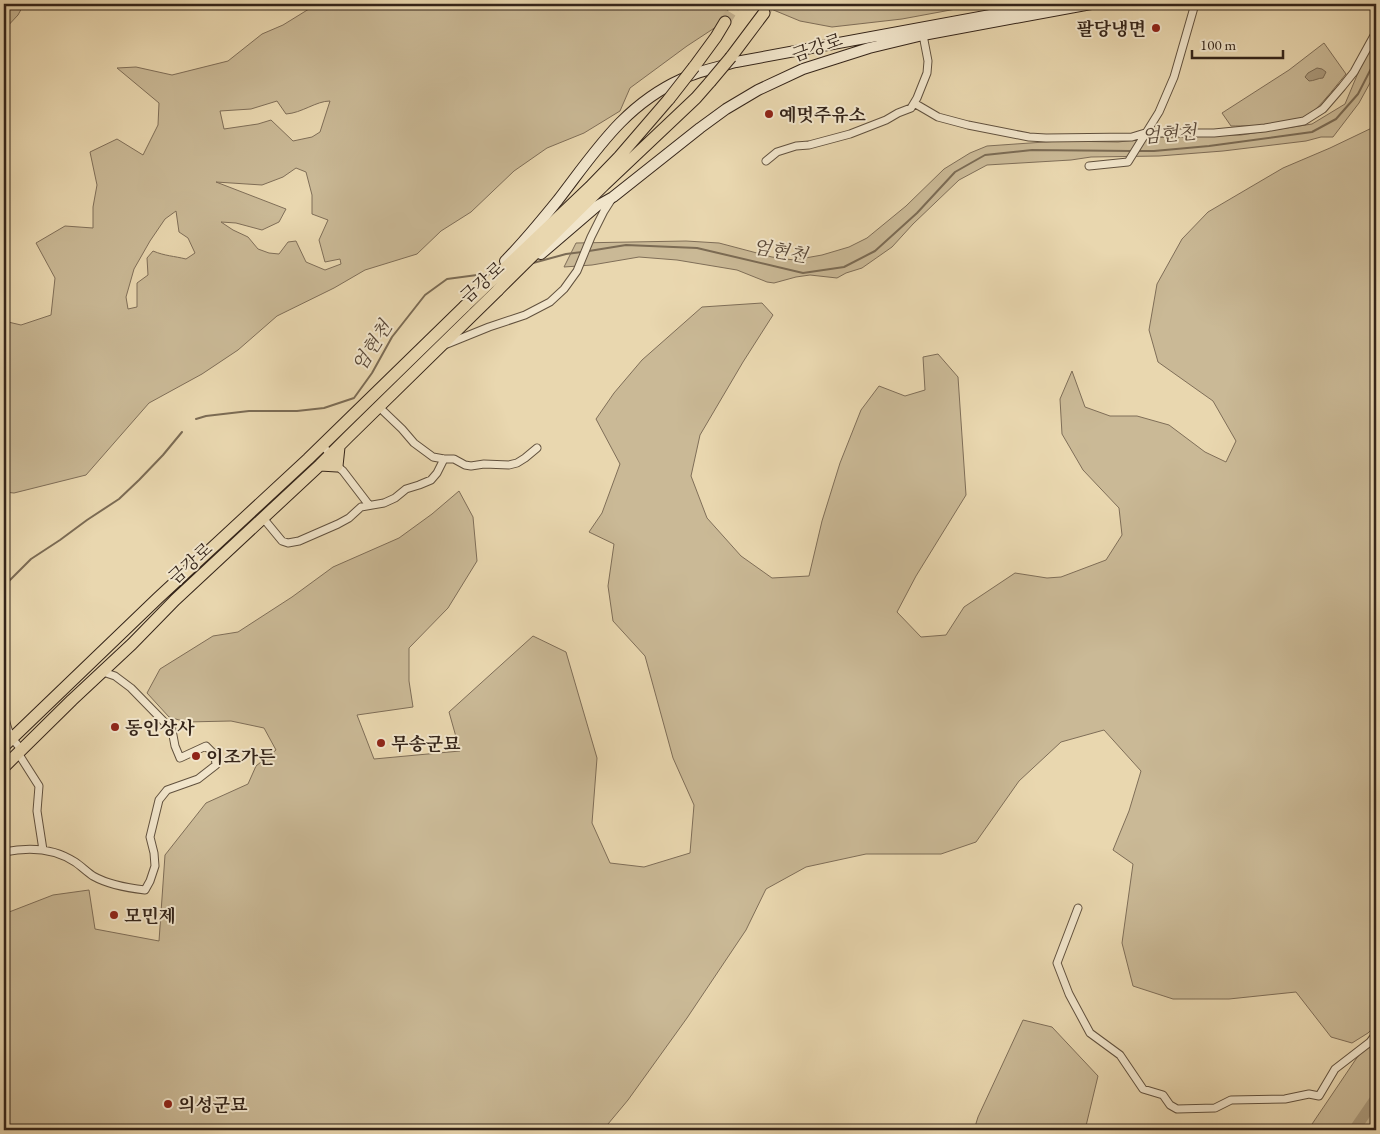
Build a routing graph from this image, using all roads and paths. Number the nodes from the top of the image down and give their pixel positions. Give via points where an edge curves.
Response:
1 (1050, 4) edge
2 (1092, 4) edge
3 (1195, 4) edge
4 (764, 13) tunnel mouth
5 (725, 22) tunnel mouth
6 (1376, 32) edge
7 (923, 36) junction
8 (914, 103) junction
9 (1145, 133) junction
10 (766, 161) dead end
11 (1089, 166) dead end
12 (613, 197) junction
13 (553, 240) junction
14 (523, 247) junction
15 (440, 347) junction
16 (379, 407) junction
17 (322, 445) junction
18 (537, 448) dead end
19 (335, 451) junction
20 (444, 459) junction
21 (320, 465) junction
22 (337, 466) junction
23 (369, 505) junction
24 (263, 518) junction
25 (103, 672) junction
26 (4, 714) edge
27 (8, 743) edge
28 (20, 751) junction
29 (4, 767) edge
30 (42, 850) junction
31 (4, 852) edge
32 (1078, 908) dead end
33 (1376, 1034) edge

1 - 14 main road, 금강로 via 736,62 682,78 622,119
2 - 7 main road, 금강로
3 - 9 street via 1174,76 1159,112
4 - 13 main road, 금강로, bridge via 696,98
5 - 14 main road, 금강로, bridge via 670,99 618,157
6 - 9 street via 1342,87 1323,109 1304,121 1214,133
7 - 8 street via 927,73
7 - 12 main road, 금강로 via 821,63 758,90 700,128
8 - 9 street via 938,117 1030,137 1132,137
8 - 10 street via 911,108 886,120 850,134 777,152
9 - 11 street via 1128,162
12 - 13 main road, 금강로
12 - 15 street via 577,271 550,302
13 - 15 main road, 금강로
14 - 17 main road, 금강로
15 - 16 main road, 금강로
16 - 19 main road, 금강로
16 - 20 street via 414,443 433,457
17 - 19 street
17 - 27 main road, 금강로
18 - 20 street via 510,465 471,466 454,459
19 - 21 main road, 금강로
19 - 22 main road
20 - 23 street via 431,480 406,489 384,503
21 - 22 main road
21 - 24 main road, 금강로
22 - 23 street
23 - 24 street via 338,524 288,543 282,541
24 - 25 main road, 금강로
25 - 28 main road, 금강로
25 - 30 street via 131,688 172,730 180,758 206,746 215,755 216,765 198,779 167,790 159,800 150,837 155,866 145,890 110,884 73,861
26 - 27 street
27 - 28 street
28 - 29 main road, 금강로
28 - 30 street via 39,786 37,811
30 - 31 street
32 - 33 street via 1057,963 1069,994 1090,1033 1120,1055 1143,1089 1163,1095 1177,1109 1215,1108 1231,1100 1319,1096 1335,1070

